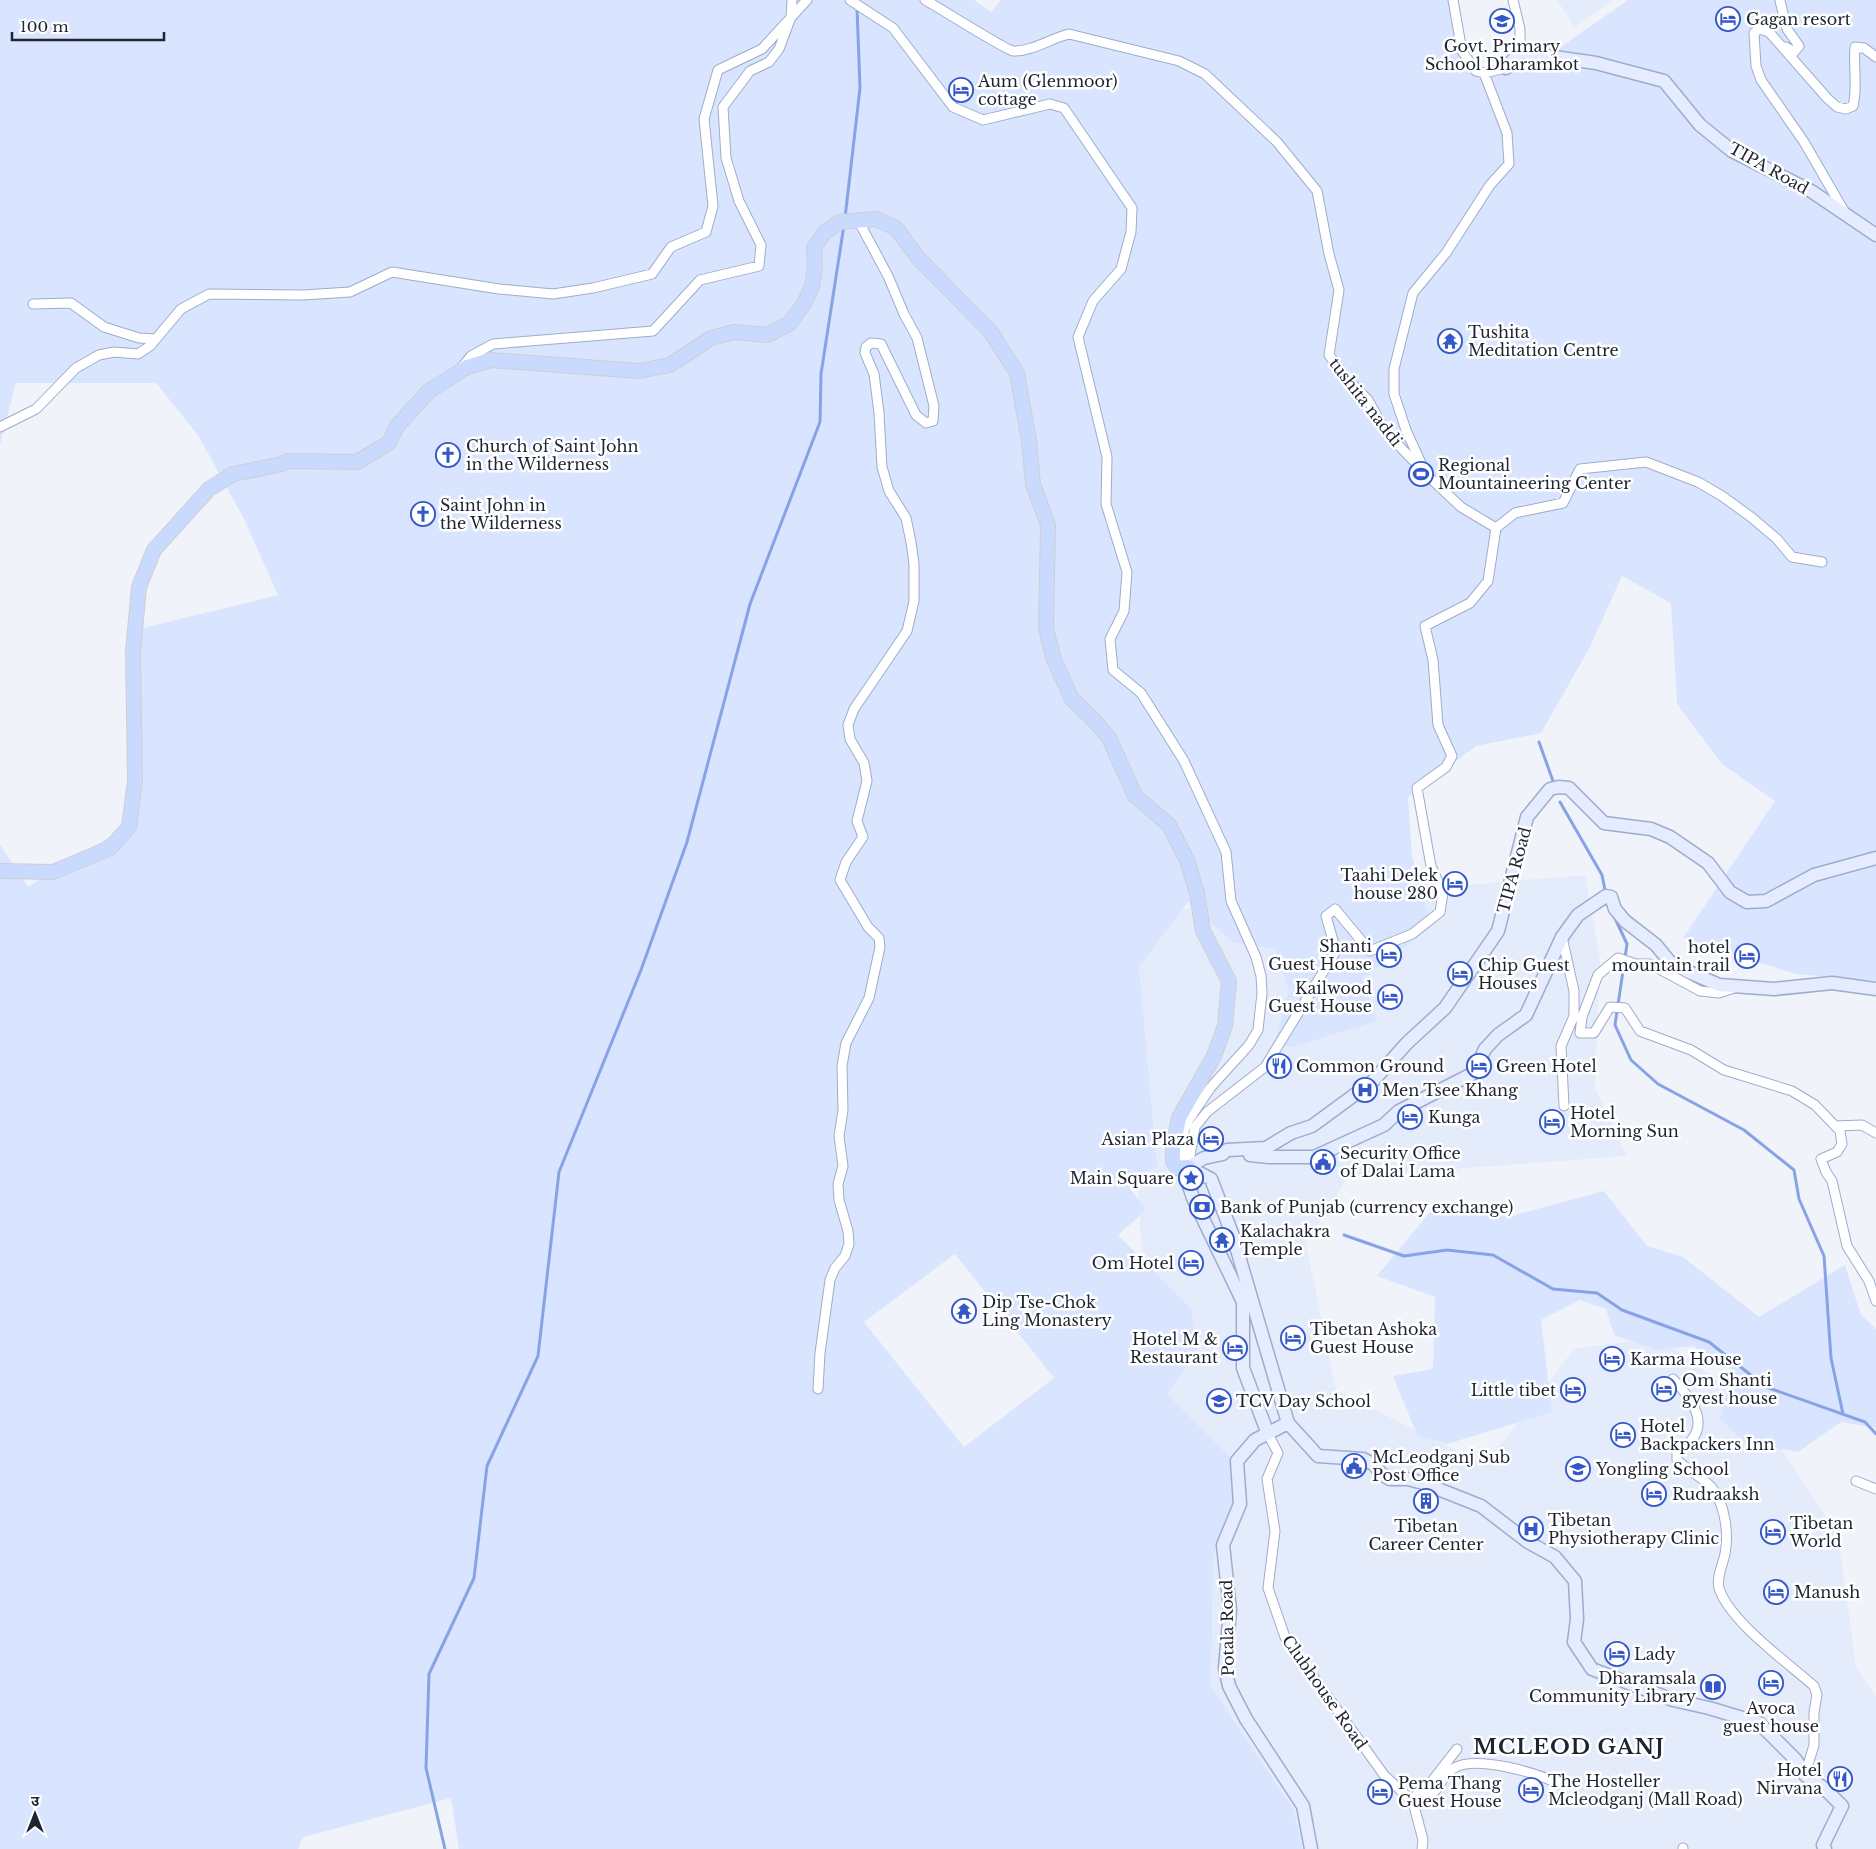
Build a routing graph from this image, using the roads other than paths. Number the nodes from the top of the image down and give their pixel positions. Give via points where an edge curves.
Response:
1 (792, 0) edge
2 (807, 0) edge
3 (851, 0) edge
4 (925, 0) edge
5 (1453, 0) edge
6 (1513, 0) edge
7 (1517, 0) edge
8 (1780, 1) edge
9 (791, 17) junction
10 (1520, 29) junction
11 (1780, 42) junction
12 (1520, 52) junction
13 (1876, 58) edge
14 (1506, 68) joint
15 (1484, 73) junction
16 (1847, 217) junction
17 (850, 221) junction
18 (1876, 235) edge
19 (33, 304) dead end
20 (156, 339) junction
21 (453, 377) junction
22 (0, 426) edge
23 (1426, 474) junction
24 (1496, 528) junction
25 (1822, 562) dead end
26 (1876, 858) edge
27 (0, 871) edge
28 (1562, 937) junction
29 (1734, 988) junction
30 (1876, 989) edge
31 (1564, 1106) dead end
32 (1835, 1126) junction
33 (1876, 1133) edge
34 (1217, 1155) junction
35 (1188, 1167) junction
36 (1876, 1301) edge
37 (1673, 1379) dead end
38 (818, 1389) dead end
39 (1288, 1423) junction
40 (1268, 1434) junction
41 (1856, 1481) dead end
42 (1876, 1489) edge
43 (1458, 1749) dead end
44 (1805, 1775) junction
45 (1559, 1784) dead end
46 (1412, 1801) junction
47 (1311, 1849) edge
48 (1422, 1849) edge
49 (1825, 1849) edge

1 - 9 street
2 - 9 street
3 - 35 street via 893,28 953,106 983,120 1050,104 1064,108 1132,208 1131,232 1121,269 1093,301 1078,336 1106,457 1106,504 1127,572 1124,611 1110,639 1113,670 1141,693 1184,762 1226,852 1231,901 1256,957 1262,993 1258,1030 1250,1045 1206,1094 1188,1121 1182,1137 1182,1165
4 - 23 street, tushita naddi via 1010,51 1035,48 1068,34 1179,61 1205,74 1226,92 1277,142 1317,192 1328,254 1339,290 1328,355 1368,400 1385,432
5 - 15 street via 1462,51 1476,72
6 - 10 street
7 - 10 street
8 - 11 street via 1787,29 1799,46 1794,52
9 - 20 street via 762,49 718,70 704,119 713,206 706,232 671,247 652,274 553,294 392,272 350,292 209,294 181,309
9 - 21 street via 779,49 769,62 750,71 723,107 726,158 739,201 761,245 759,266 700,280 653,331 493,344 471,356
10 - 12 street
11 - 13 street via 1827,98 1846,109 1853,106 1856,96 1855,47 1864,48
11 - 16 street via 1769,32 1759,30 1754,33 1760,80 1804,142
12 - 14 street
12 - 16 street, TIPA Road via 1596,63 1664,82 1700,125 1732,151 1811,191
14 - 15 street
15 - 23 street via 1507,133 1509,164 1490,185 1446,253 1413,293 1394,369 1394,394
16 - 18 street, TIPA Road
17 - 21 main road via 825,232 814,248 812,286 804,304 790,324 767,335 734,332 711,338 670,365 639,371 492,360 466,367
17 - 35 main road via 876,219 896,228 919,259 990,331 1017,373 1033,484 1048,524 1046,629 1054,660 1072,699 1109,738 1135,796 1169,825 1187,860 1198,893 1203,931 1229,981 1225,1026 1214,1056 1179,1118 1173,1161 1177,1168
17 - 38 street via 888,276 917,338 934,406 933,421 926,423 916,414 880,344 872,343 866,347 865,353 874,374 882,467 889,491 906,518 914,564 914,601 907,632 854,709 848,725 850,739 864,763 867,781 857,822 862,836 846,862 840,880 868,927 879,938 880,947 869,998 846,1043 842,1066 843,1110 839,1136 843,1166 838,1184 849,1244 830,1280
19 - 20 street via 71,303 104,327 138,338
20 - 22 street via 138,354 114,352 99,355 76,368 36,409
21 - 27 main road via 429,391 397,426 389,443 357,462 287,461 234,474 209,489 175,526 154,550 139,586 134,652 135,782 129,827 110,848 52,872
23 - 24 street via 1461,507
24 - 25 street via 1515,513 1563,503 1580,469 1646,462 1698,482 1722,496 1777,539 1792,557
24 - 35 street via 1488,581 1470,603 1425,626 1433,660 1438,725 1452,756 1446,766 1417,788 1431,866 1443,893 1440,912 1412,934 1370,951 1335,909 1326,916 1336,951 1265,1067 1206,1112 1195,1127
26 - 34 street, TIPA Road via 1814,875 1766,901 1747,902 1730,892 1708,863 1670,837 1651,829 1604,823 1569,788 1559,786 1550,789 1527,817 1498,931 1445,1008 1372,1082 1312,1126 1291,1133 1266,1148 1227,1150
28 - 29 street via 1578,914 1597,900 1611,897 1615,909 1625,921 1656,945 1669,961 1719,985
28 - 31 street via 1574,991 1574,1016 1561,1046
28 - 34 street via 1526,1015 1485,1049 1474,1073 1398,1111 1384,1125 1314,1157
29 - 30 street via 1774,989 1832,983
29 - 32 street via 1719,993 1700,992 1650,964 1636,964 1618,958 1598,974 1582,1016 1580,1033 1594,1033 1610,1007 1625,1008 1640,1031 1691,1050 1724,1070 1792,1092 1815,1105
32 - 33 street via 1862,1125
32 - 36 street via 1840,1131 1842,1144 1837,1152 1822,1159 1832,1181 1847,1246 1869,1281
34 - 35 street
35 - 39 street via 1211,1179 1236,1246
35 - 40 street via 1188,1186 1242,1302 1243,1368
37 - 44 street via 1697,1410 1698,1429 1691,1444 1677,1452 1676,1460 1708,1483 1721,1503 1727,1540 1719,1588 1741,1624 1814,1686 1817,1695 1814,1745
39 - 40 street, Potala Road
39 - 44 street via 1318,1456 1363,1459 1390,1479 1408,1479 1487,1510 1528,1542 1555,1557 1575,1581 1577,1619 1574,1642 1592,1669 1672,1700 1759,1724 1796,1760
40 - 46 street, Clubhouse Road via 1278,1454 1267,1479 1275,1531 1268,1588 1285,1637 1384,1775
40 - 47 street, Potala Road via 1256,1440 1238,1462 1240,1504 1222,1545 1230,1610 1225,1668 1228,1686 1246,1719 1303,1806
41 - 42 street
43 - 46 street
44 - 49 street via 1842,1806
45 - 46 street via 1541,1775 1502,1766 1468,1764 1454,1768 1433,1793
46 - 48 street via 1423,1840

